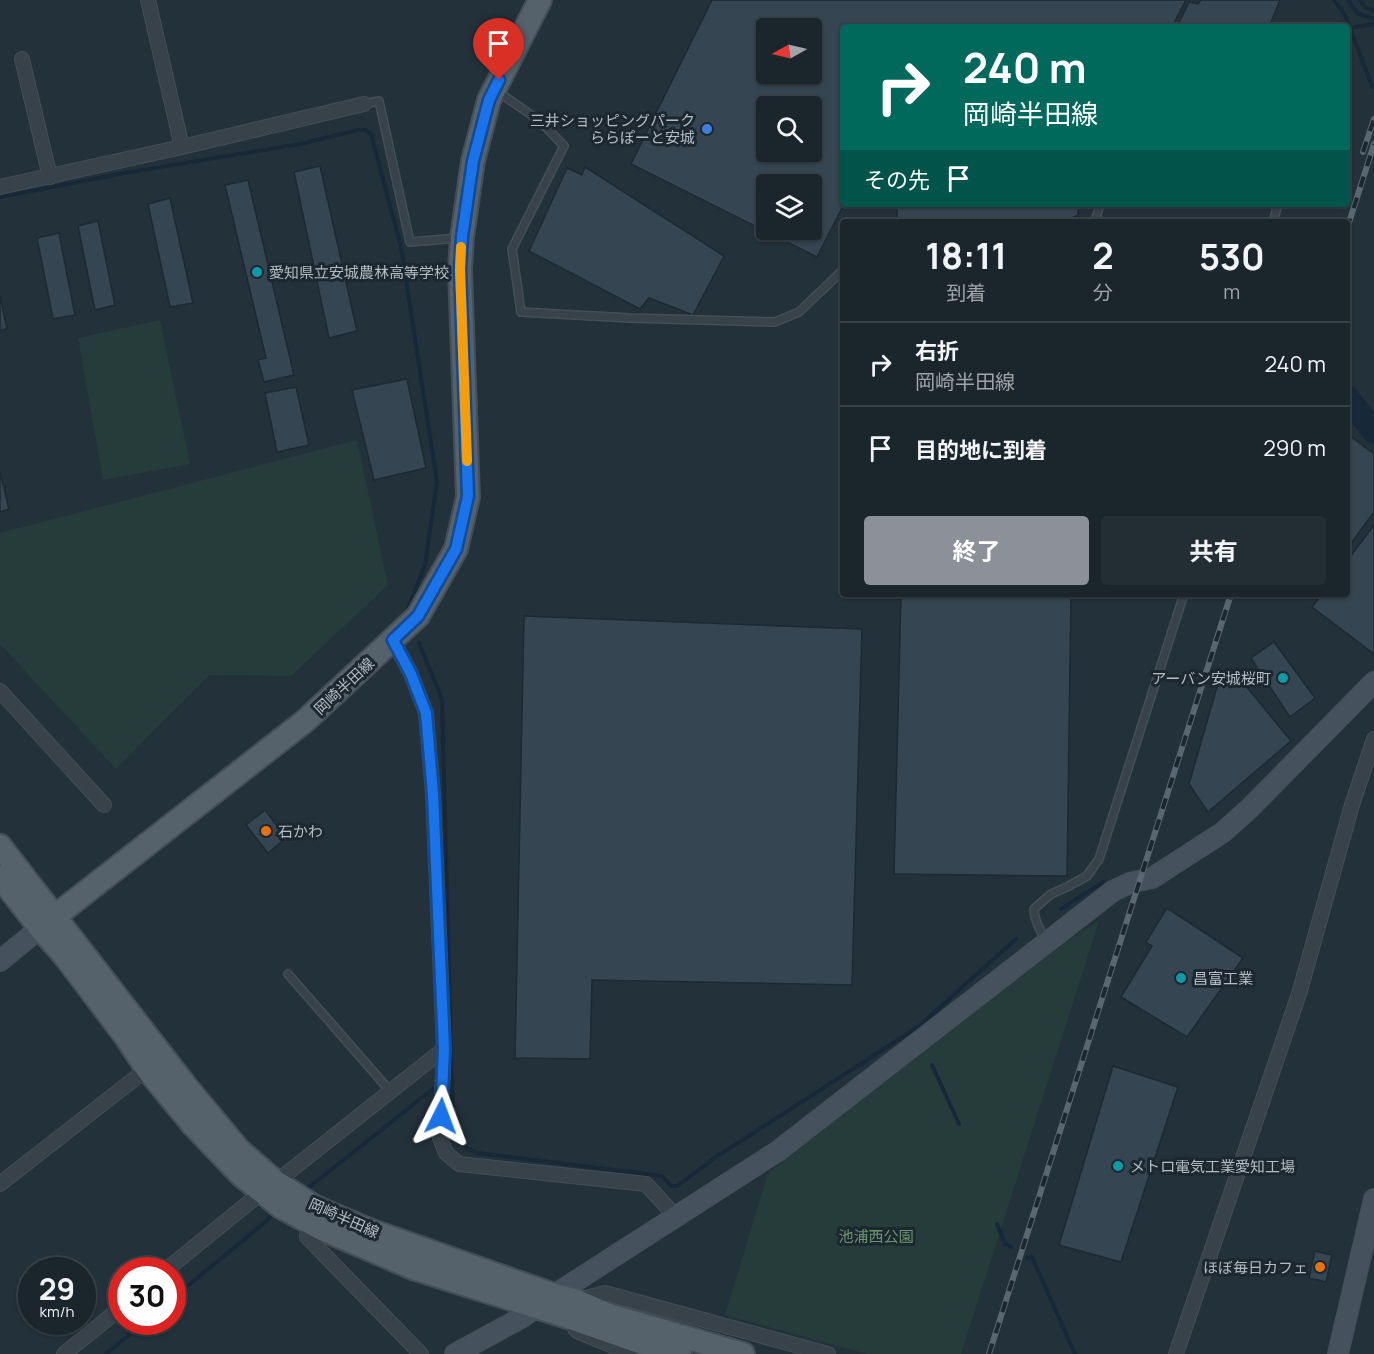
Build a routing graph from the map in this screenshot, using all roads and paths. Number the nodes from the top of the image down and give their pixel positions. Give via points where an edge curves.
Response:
1 (148, 0) edge
2 (540, 0) edge
3 (554, 0) edge
4 (22, 59) dead end
5 (504, 96) junction
6 (364, 104) joint
7 (487, 111) junction
8 (182, 147) junction
9 (50, 177) junction
10 (0, 187) edge
11 (462, 237) junction
12 (840, 273) edge
13 (1183, 597) edge
14 (393, 640) junction
15 (1373, 685) edge
16 (0, 691) edge
17 (1374, 739) edge
18 (104, 805) dead end
19 (0, 846) edge
20 (0, 877) edge
21 (48, 922) junction
22 (1045, 942) junction
23 (0, 961) edge
24 (288, 974) dead end
25 (444, 1049) junction
26 (147, 1070) junction
27 (391, 1092) junction
28 (0, 1184) edge
29 (269, 1187) junction
30 (1374, 1199) edge
31 (676, 1218) junction
32 (309, 1222) junction
33 (182, 1257) edge
34 (545, 1302) junction
35 (572, 1309) junction
36 (108, 1318) edge
37 (64, 1354) edge
38 (421, 1354) edge
39 (455, 1354) edge
40 (632, 1354) edge
41 (680, 1354) edge
42 (743, 1354) edge
43 (828, 1354) edge
44 (1176, 1354) edge
45 (1338, 1354) edge

1 - 8 street
2 - 7 main road, 岡崎半田線
3 - 5 main road
4 - 9 street
5 - 7 main road
5 - 12 lane via 540,121 564,146 512,249 521,312 775,322 799,312
6 - 8 street
6 - 11 lane via 379,101 410,242
7 - 11 main road, 岡崎半田線 via 473,161
8 - 9 street
9 - 10 street
11 - 14 main road, 岡崎半田線 via 468,496 456,549 418,616
13 - 22 lane via 1099,859 1087,876 1051,894 1034,909 1034,920
14 - 21 main road, 岡崎半田線 via 305,721
14 - 25 street via 426,713
15 - 22 street via 1222,833 1152,878 1113,891
16 - 18 street
17 - 44 street via 1299,994
19 - 21 main road
20 - 21 main road
21 - 23 street
21 - 26 main road, 岡崎半田線 via 64,956
21 - 29 main road, 岡崎半田線
22 - 31 street via 778,1151
24 - 27 lane
25 - 27 street
25 - 31 street via 440,1138 446,1153 459,1164 646,1184
26 - 28 street
26 - 29 main road, 岡崎半田線 via 221,1155
27 - 29 street
29 - 32 main road, 岡崎半田線 via 281,1207
29 - 33 street
29 - 34 main road, 岡崎半田線
30 - 45 street
31 - 34 street
32 - 34 main road, 岡崎半田線 via 413,1268
32 - 38 street via 307,1237
34 - 35 main road, 岡崎半田線
34 - 39 street
35 - 40 street via 577,1331
35 - 41 main road, 岡崎半田線 via 654,1347
35 - 42 main road, 岡崎半田線 via 609,1315
35 - 43 street via 605,1293
36 - 37 street

